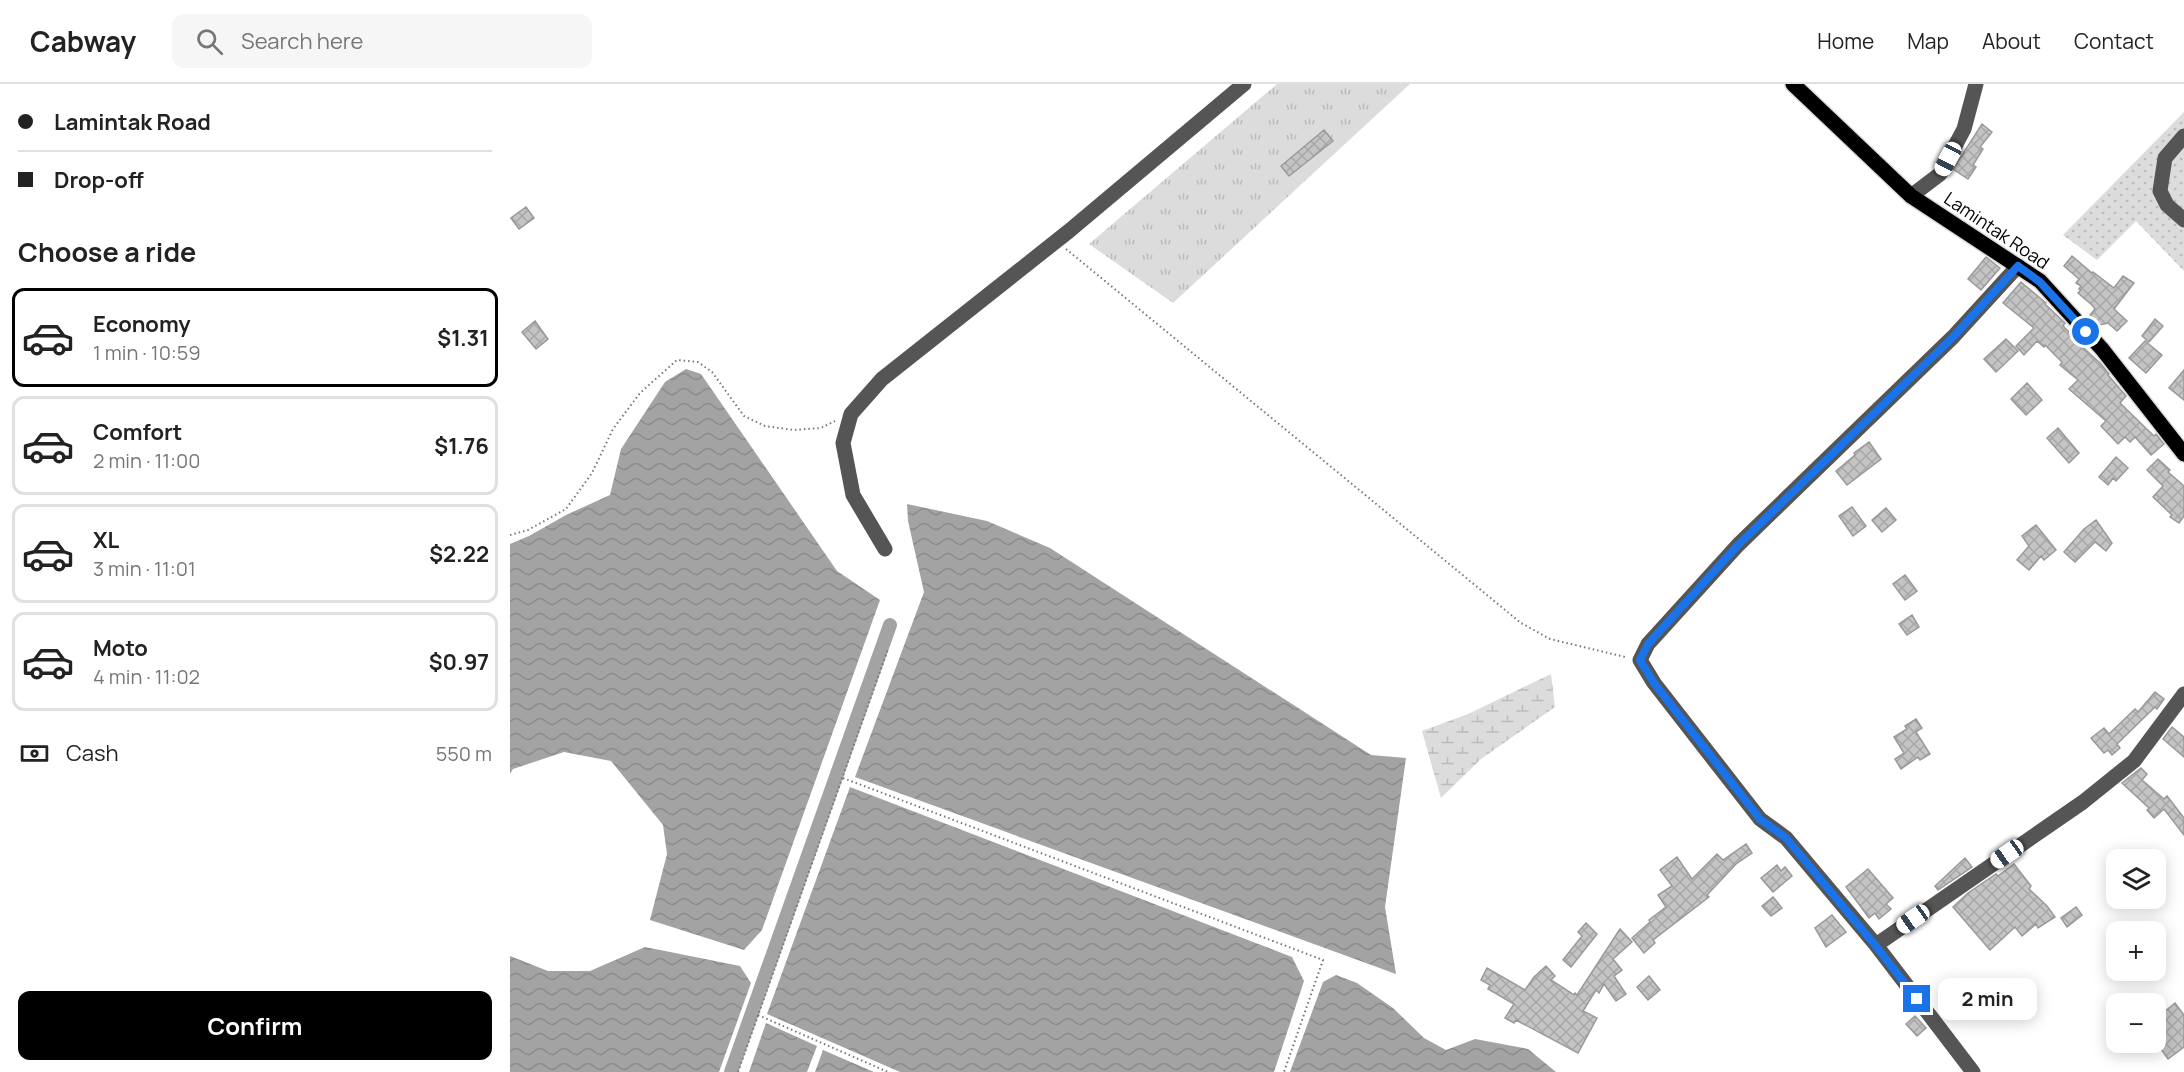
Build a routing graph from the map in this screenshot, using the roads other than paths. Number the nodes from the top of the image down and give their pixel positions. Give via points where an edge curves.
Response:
1 (1244, 84) edge
2 (1793, 84) edge
3 (1976, 84) edge
4 (2184, 136) edge
5 (1911, 196) junction
6 (2184, 220) edge
7 (2018, 266) junction
8 (2184, 454) edge
9 (885, 549) dead end
10 (2184, 694) edge
11 (1875, 945) junction
12 (1973, 1072) edge

1 - 9 street via 882,379 851,414 843,443 853,495
2 - 5 main road, Lamintak Road
3 - 5 street via 1965,129 1940,174
4 - 6 street via 2165,158 2160,192 2167,205
5 - 7 main road, Lamintak Road
7 - 8 main road, Lamintak Road via 2040,282 2102,349
7 - 11 street via 1953,337 1738,545 1648,644 1640,660 1760,819 1786,838
10 - 11 street via 2134,761 2083,802
11 - 12 street

